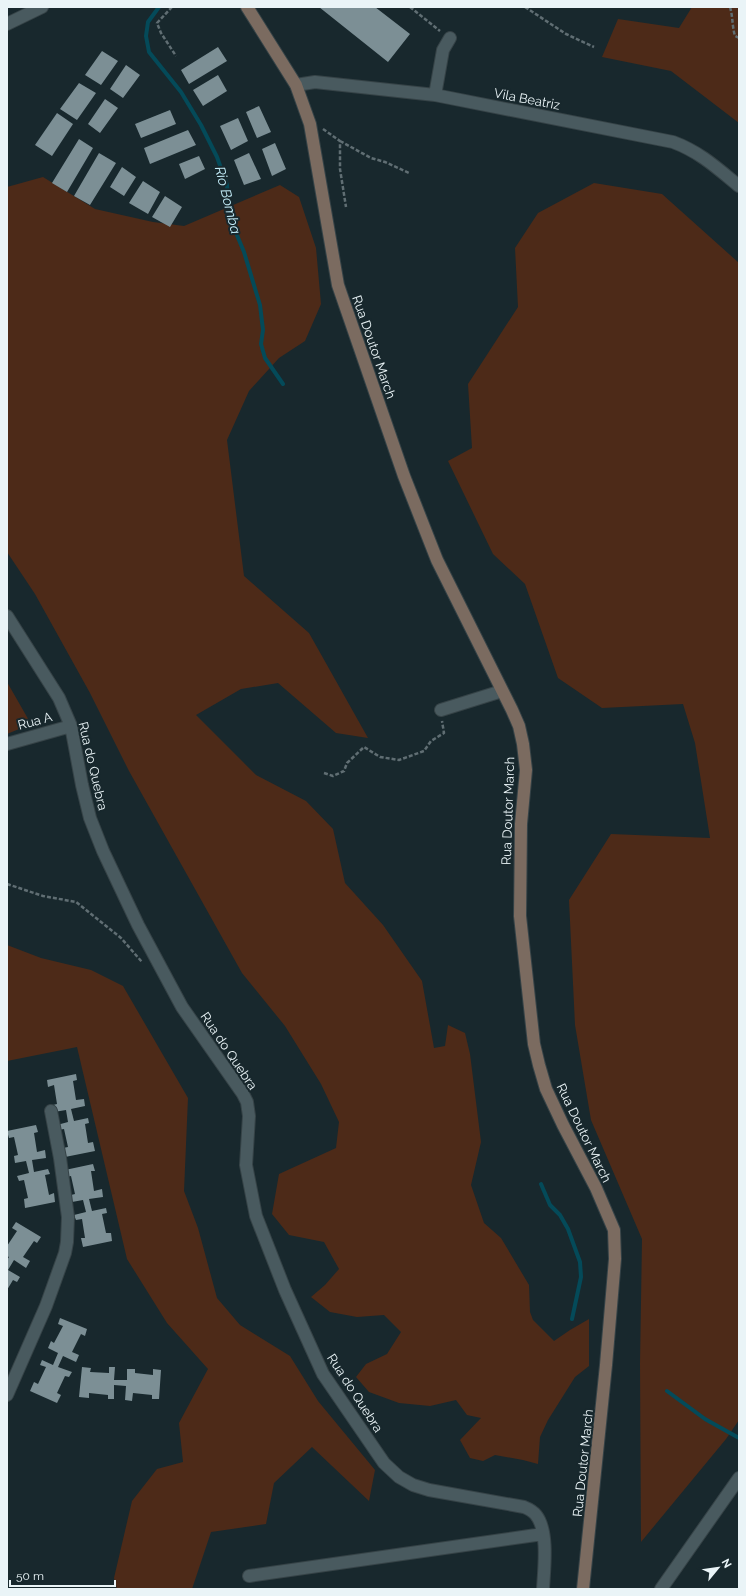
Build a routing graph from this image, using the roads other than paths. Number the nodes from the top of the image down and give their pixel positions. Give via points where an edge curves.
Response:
1 (42, 7) edge
2 (247, 7) edge
3 (7, 24) edge
4 (450, 38) road end
5 (296, 85) junction
6 (435, 95) junction
7 (739, 186) edge
8 (7, 616) edge
9 (502, 691) junction
10 (441, 710) road end
11 (71, 726) junction
12 (7, 744) edge
13 (51, 1111) dead end
14 (7, 1395) edge
15 (739, 1478) edge
16 (543, 1534) junction
17 (249, 1576) dead end
18 (543, 1589) edge
19 (583, 1589) edge
20 (661, 1589) edge

1 - 3 street
2 - 5 main road, Rua Doutor March
4 - 6 street via 443,50
5 - 6 street, Vila Beatriz via 315,82
5 - 9 main road, Rua Doutor March via 310,124 338,286 404,476 434,553
6 - 7 street, Vila Beatriz via 673,142 701,155
8 - 11 street, Rua do Quebra via 59,698
9 - 10 street
9 - 19 main road, Rua Doutor March via 519,726 525,763 521,824 520,916 534,1044 546,1089 596,1188 614,1230 615,1259 606,1365
11 - 12 street, Rua A
11 - 16 street, Rua do Quebra via 90,818 103,851 138,925 182,1007 247,1102 249,1116 246,1165 256,1216 287,1296 323,1374 384,1463 399,1477 429,1490 524,1507 538,1517
13 - 14 street via 68,1217 66,1248 46,1306
15 - 20 street
16 - 17 street
16 - 18 street, Rua do Quebra

